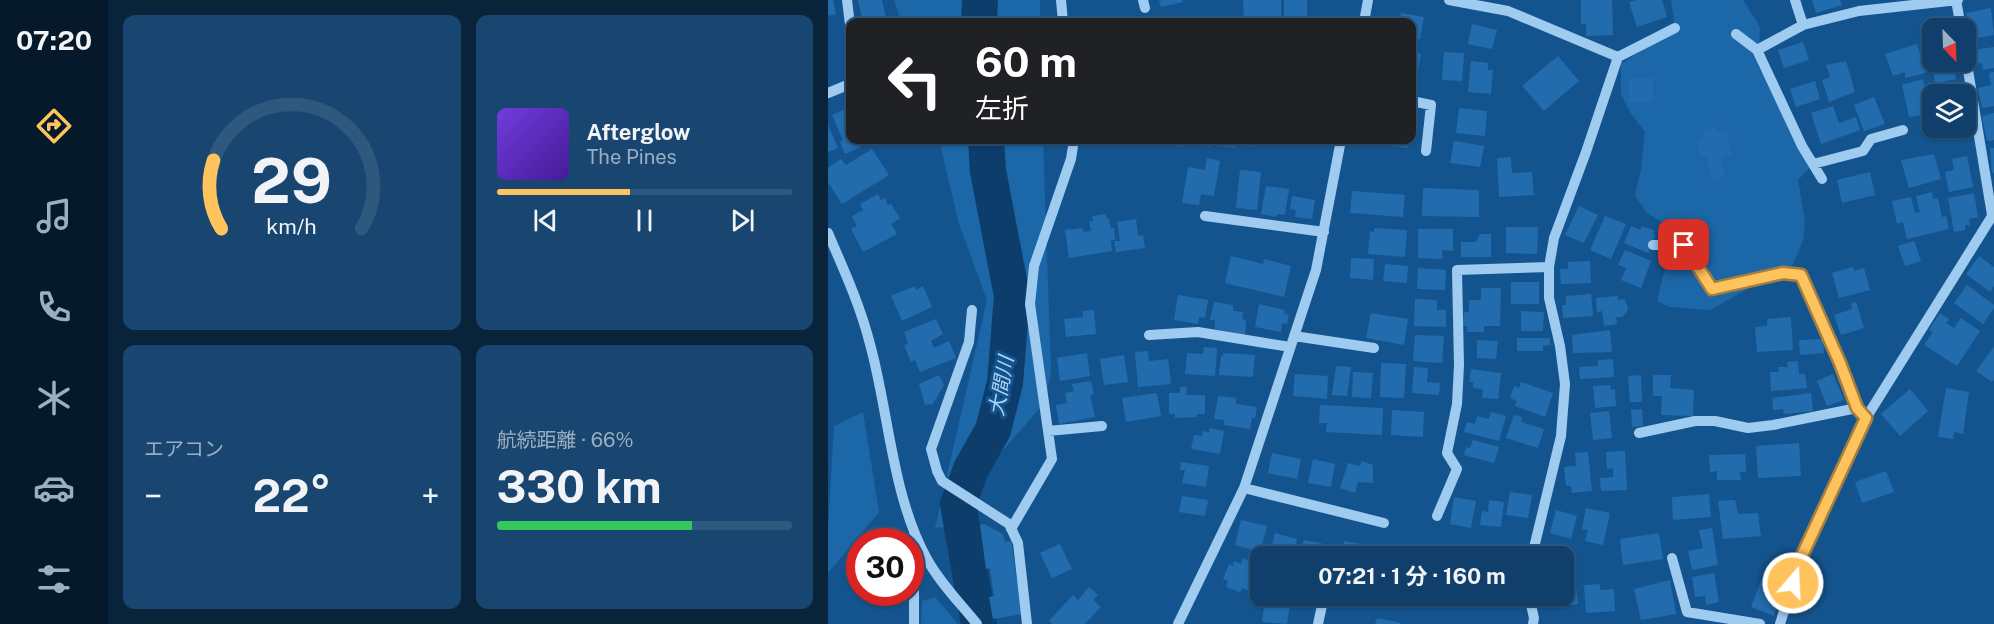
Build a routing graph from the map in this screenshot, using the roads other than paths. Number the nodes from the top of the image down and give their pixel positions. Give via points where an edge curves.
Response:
1 (847, 0) edge
2 (1060, 0) edge
3 (1368, 0) edge
4 (1449, 0) edge
5 (1795, 0) edge
6 (1949, 0) edge
7 (1957, 0) edge
8 (849, 18) edge
9 (1062, 18) edge
10 (1365, 18) edge
11 (1960, 18) edge
12 (1803, 25) junction
13 (1675, 28) dead end
14 (1736, 34) dead end
15 (1757, 50) junction
16 (1618, 57) junction
17 (1968, 72) edge
18 (846, 86) edge
19 (828, 93) edge
20 (1416, 102) edge
21 (1903, 130) dead end
22 (1073, 144) edge
23 (1340, 144) edge
24 (1426, 151) dead end
25 (1813, 164) junction
26 (1822, 179) dead end
27 (1993, 214) edge
28 (1205, 216) dead end
29 (1324, 232) junction
30 (828, 233) edge
31 (1653, 246) dead end
32 (1549, 267) junction
33 (972, 310) dead end
34 (1149, 335) dead end
35 (1292, 342) junction
36 (1374, 348) dead end
37 (1857, 408) junction
38 (1866, 418) junction
39 (1102, 426) dead end
40 (1048, 431) junction
41 (1639, 433) dead end
42 (1244, 488) junction
43 (1437, 516) dead end
44 (1384, 523) dead end
45 (914, 528) edge
46 (1011, 529) junction
47 (1534, 546) edge
48 (924, 553) edge
49 (1672, 558) dead end
50 (914, 606) edge
51 (1322, 606) edge
52 (1531, 606) edge
53 (914, 624) edge
54 (977, 624) edge
55 (1027, 624) edge
56 (1179, 624) edge
57 (1318, 624) edge
58 (1533, 624) edge
59 (1760, 624) edge
60 (1780, 624) edge

1 - 8 street
2 - 9 street
3 - 10 street
4 - 16 street via 1508,11
5 - 12 street
6 - 7 street
6 - 12 street via 1858,11
7 - 11 street
12 - 15 street
13 - 16 street
14 - 15 street
15 - 25 street
16 - 32 street via 1554,238
17 - 27 street
18 - 19 street
20 - 24 street via 1431,105
21 - 25 street via 1871,139 1863,151
22 - 40 street via 1034,266 1030,304
23 - 29 street
25 - 26 street
27 - 38 street
28 - 29 street
29 - 35 street
30 - 45 street via 856,298 870,345 900,489
31 - 37 street via 1684,245 1712,289 1783,273 1801,275
32 - 43 street via 1457,270 1457,404 1447,453 1457,469
32 - 47 street via 1549,298 1565,384 1561,436
33 - 46 street via 969,342 931,449 942,481
34 - 35 street via 1198,332
35 - 36 street
35 - 42 street
37 - 38 street
37 - 41 street via 1748,428 1695,421
38 - 60 street via 1799,562
39 - 40 street
40 - 46 street via 1052,459
42 - 44 street
42 - 56 street
46 - 55 street via 1018,543
48 - 54 street via 941,582
49 - 59 street via 1687,612
50 - 53 street
51 - 57 street
52 - 58 street

